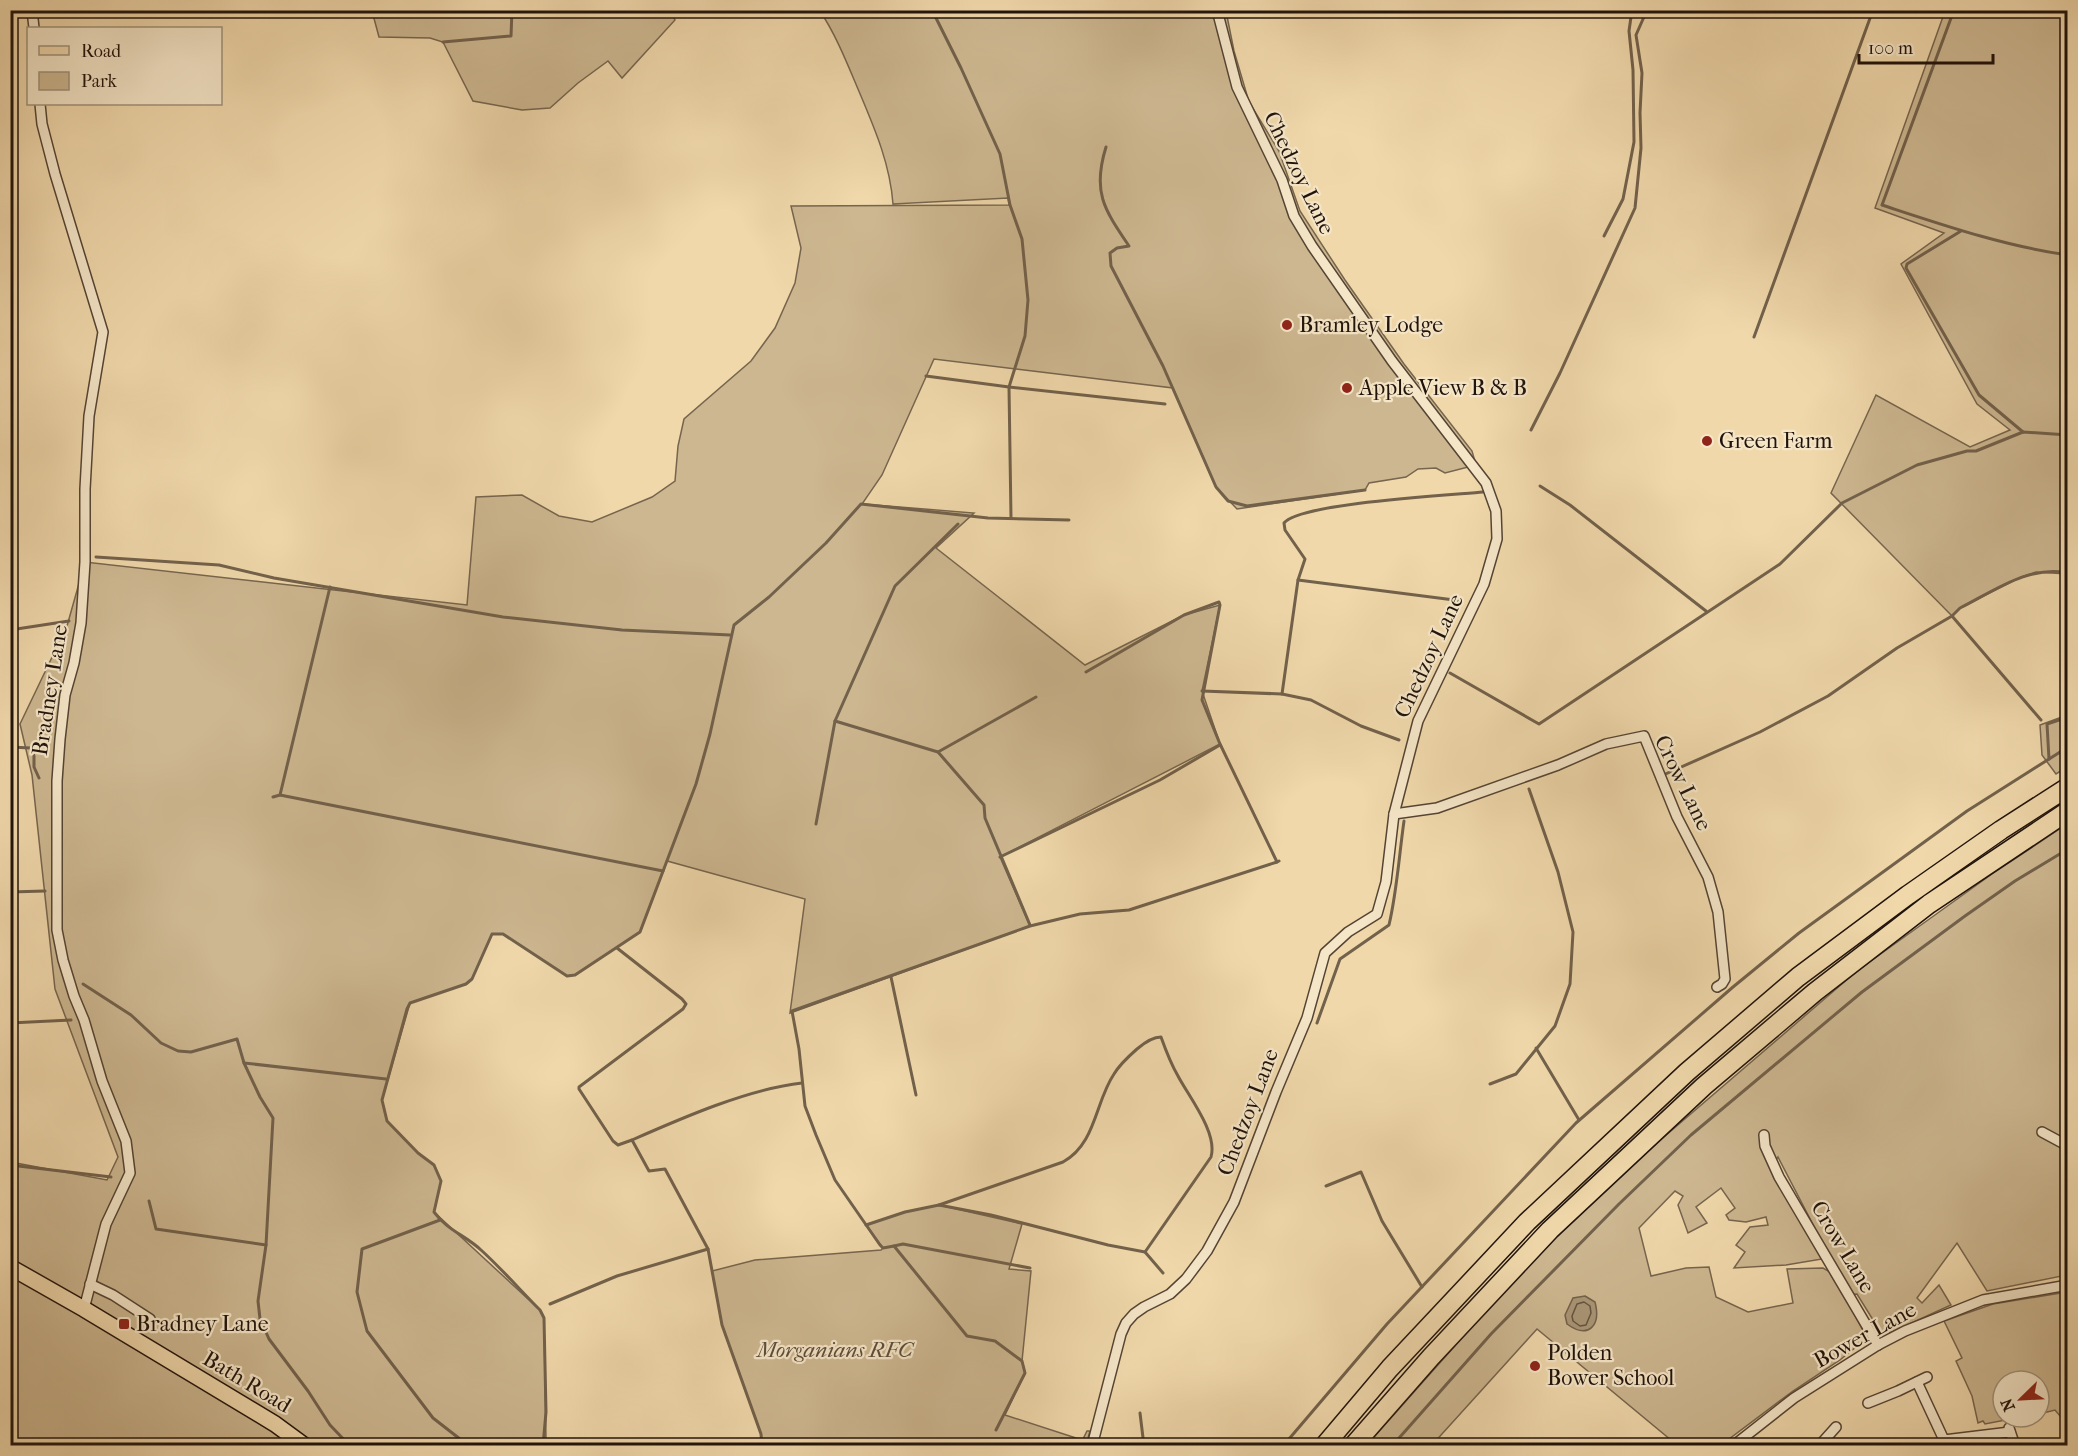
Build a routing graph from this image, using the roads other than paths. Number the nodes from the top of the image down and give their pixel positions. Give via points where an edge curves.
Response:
1 (32, 10) edge
2 (1217, 10) edge
3 (34, 27) edge
4 (40, 105) edge
5 (2067, 787) edge
6 (2067, 811) edge
7 (1394, 814) junction
8 (1717, 987) dead end
9 (2042, 1132) dead end
10 (1764, 1135) dead end
11 (2067, 1146) edge
12 (10, 1267) edge
13 (90, 1284) junction
14 (2067, 1286) edge
15 (84, 1309) junction
16 (150, 1319) dead end
17 (1878, 1345) junction
18 (1927, 1377) dead end
19 (1917, 1382) junction
20 (1868, 1403) dead end
21 (1836, 1427) dead end
22 (1942, 1443) edge
23 (305, 1446) edge
24 (1092, 1446) edge
25 (1324, 1446) edge
26 (1353, 1446) edge
27 (1733, 1446) edge
28 (1819, 1446) edge
29 (2015, 1446) edge

1 - 3 street
2 - 7 street, Chedzoy Lane via 1237,87 1282,180 1294,216 1392,361 1486,483 1496,510 1497,539 1484,584 1418,721
4 - 13 street, Bradney Lane via 55,174 103,332 89,416 81,623 65,695 57,781 57,930 74,996 130,1158 130,1173 106,1224
5 - 25 highway via 1927,882 1798,977 1687,1072 1527,1222 1390,1368
6 - 26 highway via 1929,904 1815,992 1704,1086 1550,1230
7 - 8 street, Crow Lane via 1437,808 1606,744 1644,736 1677,817 1708,877 1718,912 1725,979
7 - 24 street, Chedzoy Lane via 1386,882 1377,914 1325,953 1306,1018 1234,1202 1207,1251 1186,1280 1170,1294 1144,1306 1126,1323
9 - 11 street
10 - 17 street, Crow Lane via 1779,1177
12 - 15 main road, Bath Road
13 - 15 street, Bradney Lane
13 - 16 street
14 - 17 street, Bower Lane via 1983,1300
15 - 23 main road, Bath Road
17 - 27 street, Bower Lane via 1794,1398
18 - 19 street
19 - 20 street
19 - 22 street
21 - 28 street
22 - 29 street via 1994,1435 1998,1429 2009,1426

